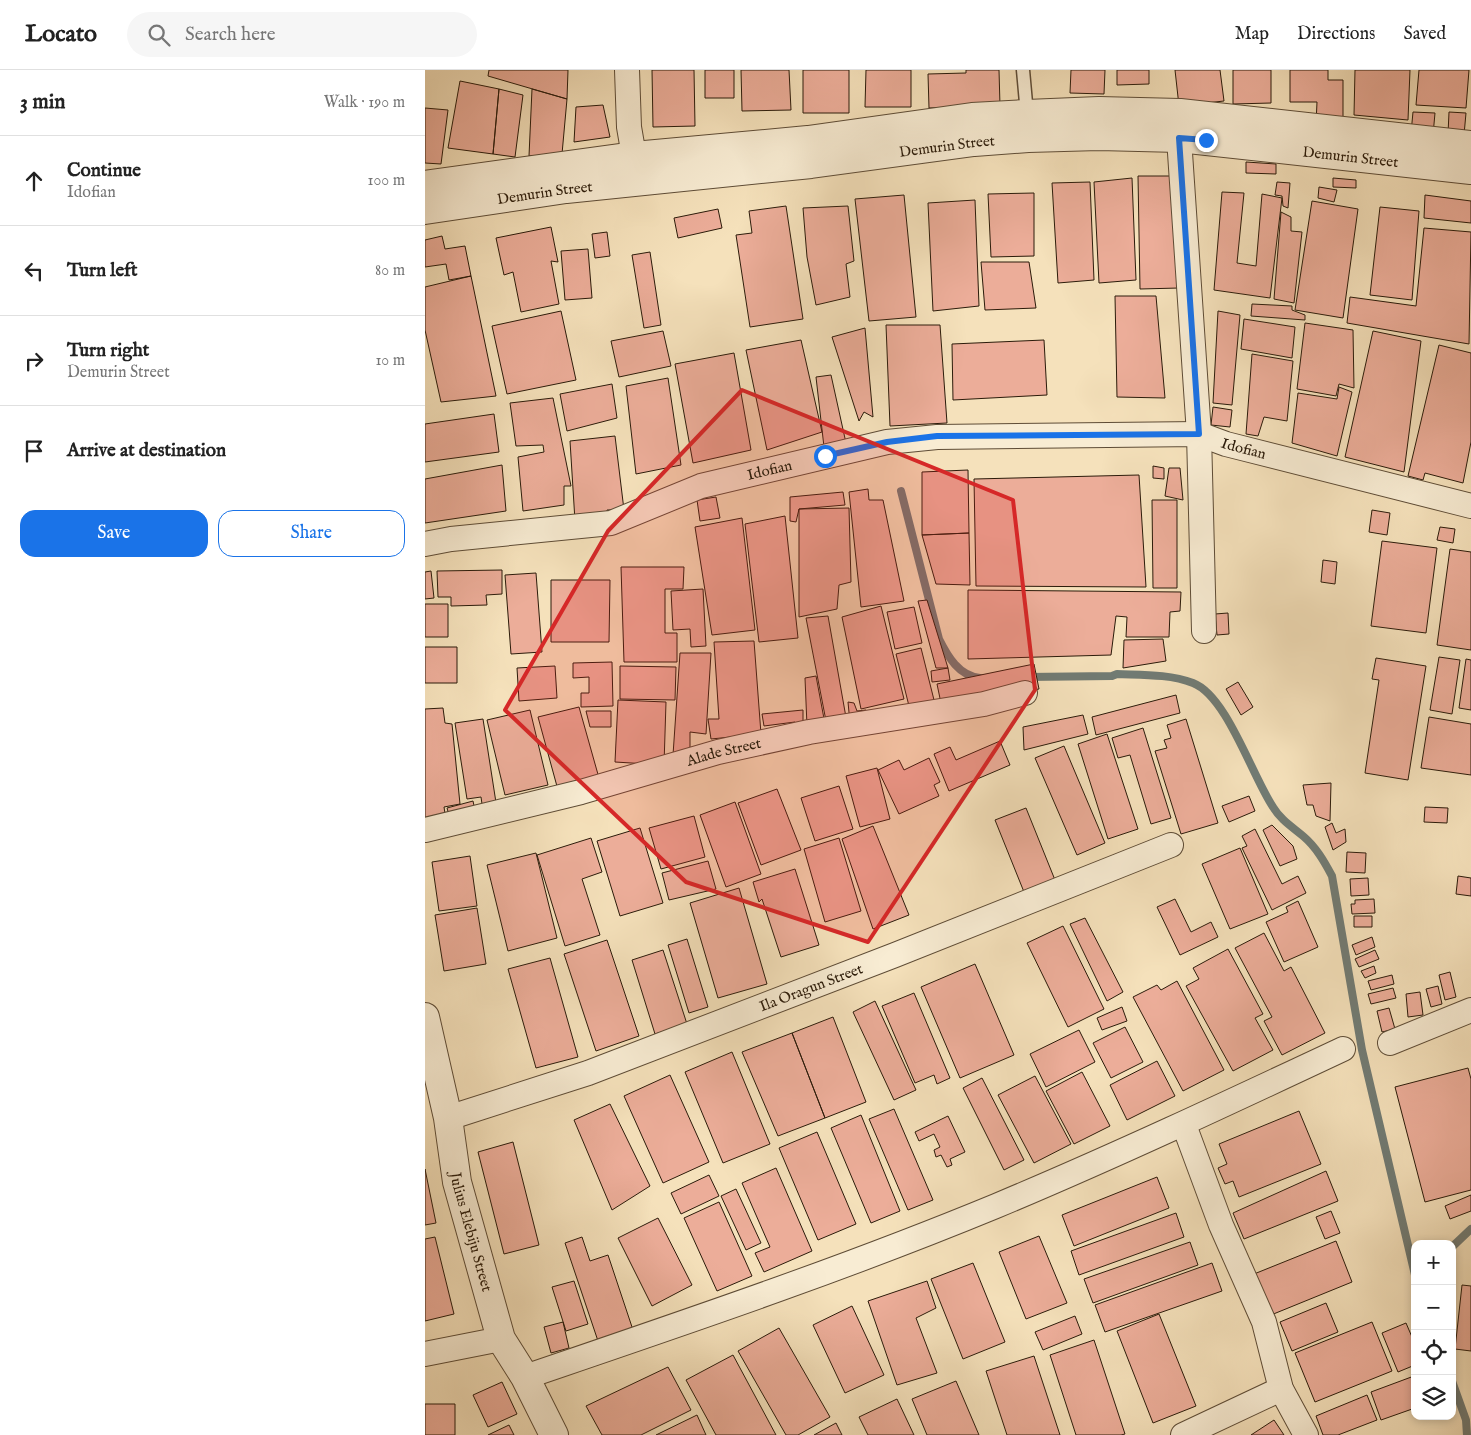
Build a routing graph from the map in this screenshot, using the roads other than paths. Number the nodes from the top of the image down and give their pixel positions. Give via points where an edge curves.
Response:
1 (627, 70) edge
2 (1023, 70) edge
3 (1027, 114) junction
4 (1179, 138) junction
5 (1471, 145) edge
6 (634, 156) junction
7 (1471, 170) edge
8 (425, 185) edge
9 (425, 210) edge
10 (1199, 434) junction
11 (1471, 506) edge
12 (425, 544) edge
13 (1204, 631) dead end
14 (1025, 693) dead end
15 (425, 830) edge
16 (1171, 845) dead end
17 (1471, 1010) edge
18 (425, 1017) edge
19 (1390, 1043) dead end
20 (1343, 1049) dead end
21 (431, 1077) edge
22 (448, 1118) junction
23 (1184, 1125) junction
24 (501, 1339) junction
25 (425, 1354) edge
26 (525, 1377) junction
27 (1281, 1389) junction
28 (554, 1435) edge
29 (1183, 1435) edge
30 (1306, 1435) edge

1 - 6 street via 629,127
2 - 3 lane
3 - 5 street, Demurin Street via 1099,111 1180,113
3 - 6 street, Demurin Street via 972,117 808,140
4 - 7 street, Demurin Street
4 - 9 street, Demurin Street via 1099,136 974,142 811,164 566,189
4 - 10 street
6 - 8 street, Demurin Street
10 - 11 street, Idofian via 1226,444
10 - 12 street, Idofian via 937,436 887,442 701,486 611,523
10 - 13 street
14 - 15 street, Alade Street via 984,704 809,732 718,752 581,792
16 - 22 street, Ila Oragun Street via 588,1072
17 - 19 street
18 - 21 street, Julius Elebiju Street
20 - 23 street
21 - 22 street, Julius Elebiju Street
22 - 24 street, Julius Elebiju Street via 457,1182
23 - 26 street via 996,1206 857,1261
23 - 27 street via 1221,1225 1264,1322
24 - 25 street
24 - 26 street, Julius Elebiju Street
26 - 28 street, Julius Elebiju Street
27 - 29 street
27 - 30 street

